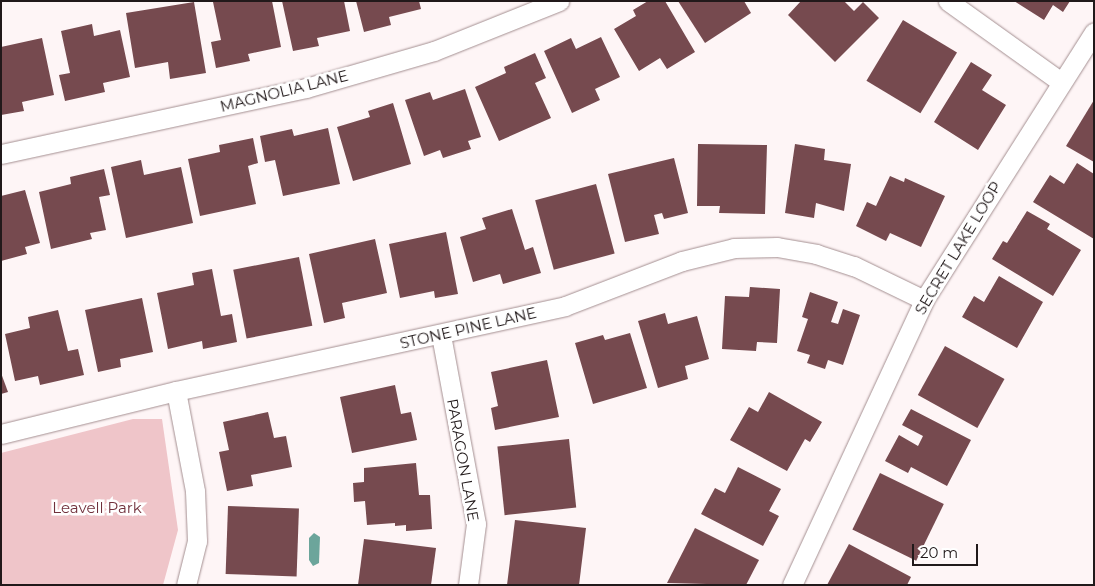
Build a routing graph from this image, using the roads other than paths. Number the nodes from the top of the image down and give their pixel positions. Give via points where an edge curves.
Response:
1 (559, 1) edge
2 (948, 1) edge
3 (1094, 32) edge
4 (1061, 82) junction
5 (1, 154) edge
6 (924, 300) junction
7 (441, 335) junction
8 (176, 391) junction
9 (1, 434) edge
10 (186, 585) edge
11 (468, 585) edge
12 (792, 585) edge

1 - 5 street, MAGNOLIA LANE via 434,51 306,88
2 - 4 street
3 - 4 street, SECRET LAKE LOOP
4 - 6 street, SECRET LAKE LOOP
6 - 7 street, STONE PINE LANE via 854,266 816,254 777,246 734,248 682,261 565,306
6 - 12 street, SECRET LAKE LOOP
7 - 8 street, STONE PINE LANE
7 - 11 street, PARAGON LANE via 476,524
8 - 9 street, STONE PINE LANE
8 - 10 street via 195,491 197,541

